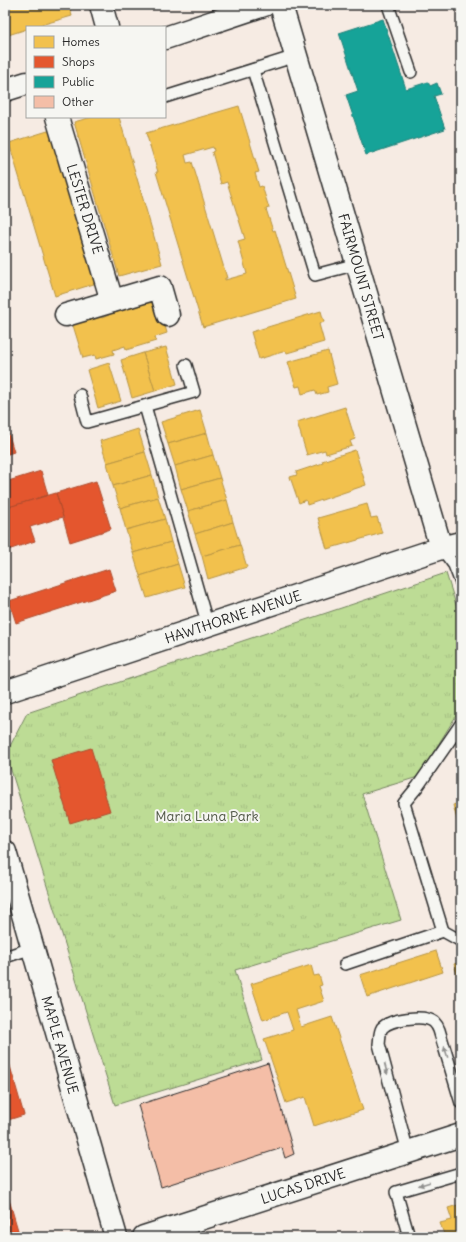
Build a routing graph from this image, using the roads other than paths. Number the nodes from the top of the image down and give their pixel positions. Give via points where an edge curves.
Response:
1 (101, 5) edge
2 (264, 5) edge
3 (280, 5) edge
4 (388, 5) edge
5 (107, 26) edge
6 (166, 38) edge
7 (296, 56) junction
8 (253, 70) junction
9 (411, 72) dead end
10 (26, 83) edge
11 (5, 90) edge
12 (166, 97) edge
13 (57, 118) edge
14 (357, 264) junction
15 (112, 301) junction
16 (66, 315) dead end
17 (168, 315) dead end
18 (186, 365) dead end
19 (80, 395) dead end
20 (145, 406) junction
21 (451, 546) edge
22 (461, 583) edge
23 (208, 626) junction
24 (5, 692) edge
25 (461, 724) edge
26 (7, 866) edge
27 (443, 931) junction
28 (461, 941) edge
29 (32, 948) junction
30 (5, 957) edge
31 (345, 964) dead end
32 (461, 1103) edge
33 (461, 1135) edge
34 (408, 1152) junction
35 (461, 1174) edge
36 (116, 1237) edge
37 (144, 1237) edge
38 (409, 1237) edge

1 - 5 street
2 - 6 street
3 - 7 street, FAIRMOUNT STREET
4 - 9 lane
7 - 8 lane
7 - 14 street, FAIRMOUNT STREET
8 - 12 lane
8 - 14 lane via 315,275
10 - 11 street
13 - 15 street, LESTER DRIVE
14 - 21 street, FAIRMOUNT STREET
15 - 16 street
15 - 17 street via 160,287
18 - 20 lane via 194,392
19 - 20 lane via 87,422
20 - 23 lane
21 - 22 lane
21 - 23 street, HAWTHORNE AVENUE
23 - 24 street, HAWTHORNE AVENUE
25 - 27 lane via 404,803
26 - 29 street, MAPLE AVENUE
27 - 28 lane
27 - 31 lane
29 - 30 lane
29 - 36 street, MAPLE AVENUE
32 -> 34 lane via 439,1030 434,1022 415,1017 382,1028 380,1044
33 - 34 street, LUCAS DRIVE
34 - 37 street, LUCAS DRIVE
35 -> 38 lane via 396,1192

